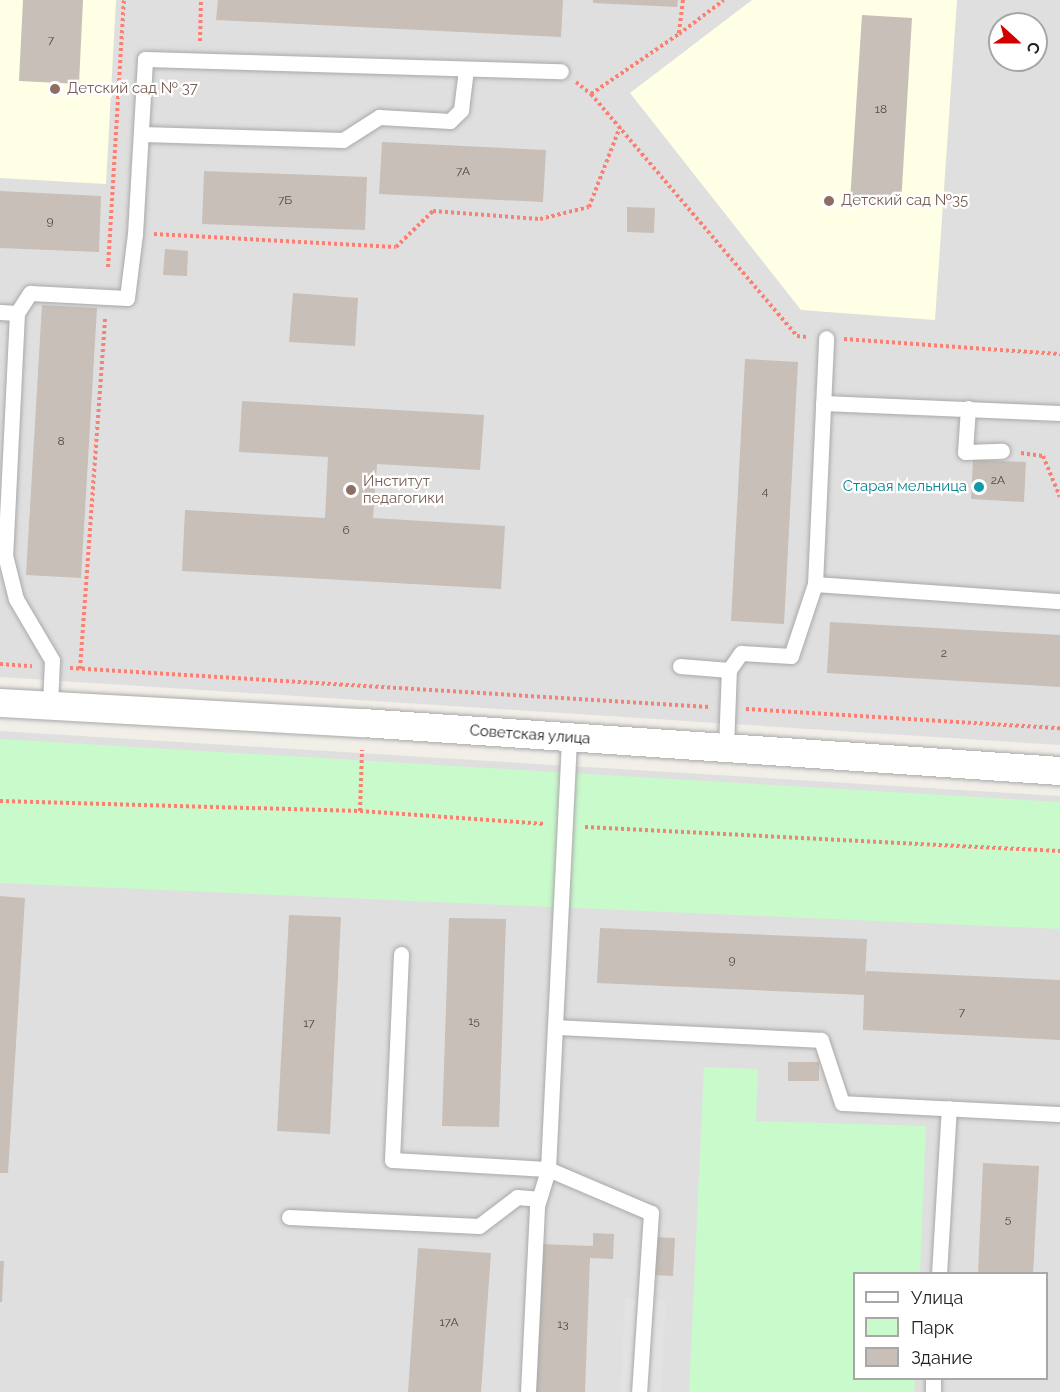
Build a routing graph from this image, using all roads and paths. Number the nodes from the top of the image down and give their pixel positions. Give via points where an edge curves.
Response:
1 (124, 0) edge
2 (201, 0) edge
3 (683, 0) edge
4 (724, 0) edge
5 (679, 34) junction
6 (200, 59) junction
7 (466, 69) junction
8 (561, 71) joint
9 (591, 94) junction
10 (620, 127) junction
11 (142, 134) junction
12 (135, 234) junction
13 (106, 298) junction
14 (0, 312) edge
15 (17, 313) junction
16 (826, 338) junction
17 (1060, 354) edge
18 (823, 403) junction
19 (968, 408) junction
20 (1060, 413) edge
21 (1002, 451) joint
22 (1060, 497) edge
23 (2, 555) edge
24 (815, 584) junction
25 (1060, 602) edge
26 (680, 666) dead end
27 (729, 670) junction
28 (0, 703) edge
29 (50, 705) junction
30 (727, 708) junction
31 (1060, 728) edge
32 (569, 738) junction
33 (726, 747) junction
34 (1060, 771) edge
35 (0, 801) edge
36 (564, 826) junction
37 (1060, 851) edge
38 (401, 954) dead end
39 (555, 1027) junction
40 (949, 1108) junction
41 (1060, 1114) edge
42 (548, 1169) junction
43 (538, 1199) junction
44 (289, 1217) dead end
45 (939, 1272) edge
46 (528, 1392) edge
47 (639, 1392) edge

1 - 13 path
2 - 6 path
3 - 5 path
4 - 5 path
5 - 9 path
6 - 7 lane
6 - 11 lane via 145,59
7 - 8 lane
7 - 11 lane via 461,111 450,121 379,117 343,140
8 - 9 path
9 - 10 path
10 - 12 path via 589,207 540,219 433,211 396,247
10 - 16 path via 797,336
11 - 12 lane
12 - 13 lane via 127,298
13 - 15 lane via 30,293
13 - 30 path via 80,669
14 - 15 lane
15 - 23 lane
16 - 17 path
16 - 18 lane
18 - 19 lane
18 - 24 lane
19 - 20 lane
19 - 21 lane via 965,452
21 - 22 path via 1043,456
23 - 29 lane via 16,599 52,660
24 - 25 lane
24 - 27 lane via 791,656 741,653
26 - 27 lane
27 - 30 lane
28 - 29 street, Советская улица
29 - 32 street, Советская улица
30 - 31 path
30 - 33 lane
32 - 33 street, Советская улица
32 - 36 lane
33 - 34 street, Советская улица
35 - 36 path via 360,811
36 - 37 path
36 - 39 lane
38 - 42 lane via 392,1160
39 - 40 lane via 821,1040 842,1103
39 - 42 lane
40 - 41 lane
40 - 45 lane
42 - 43 lane
42 - 47 lane via 651,1213
43 - 44 lane via 517,1197 479,1226
43 - 46 lane

